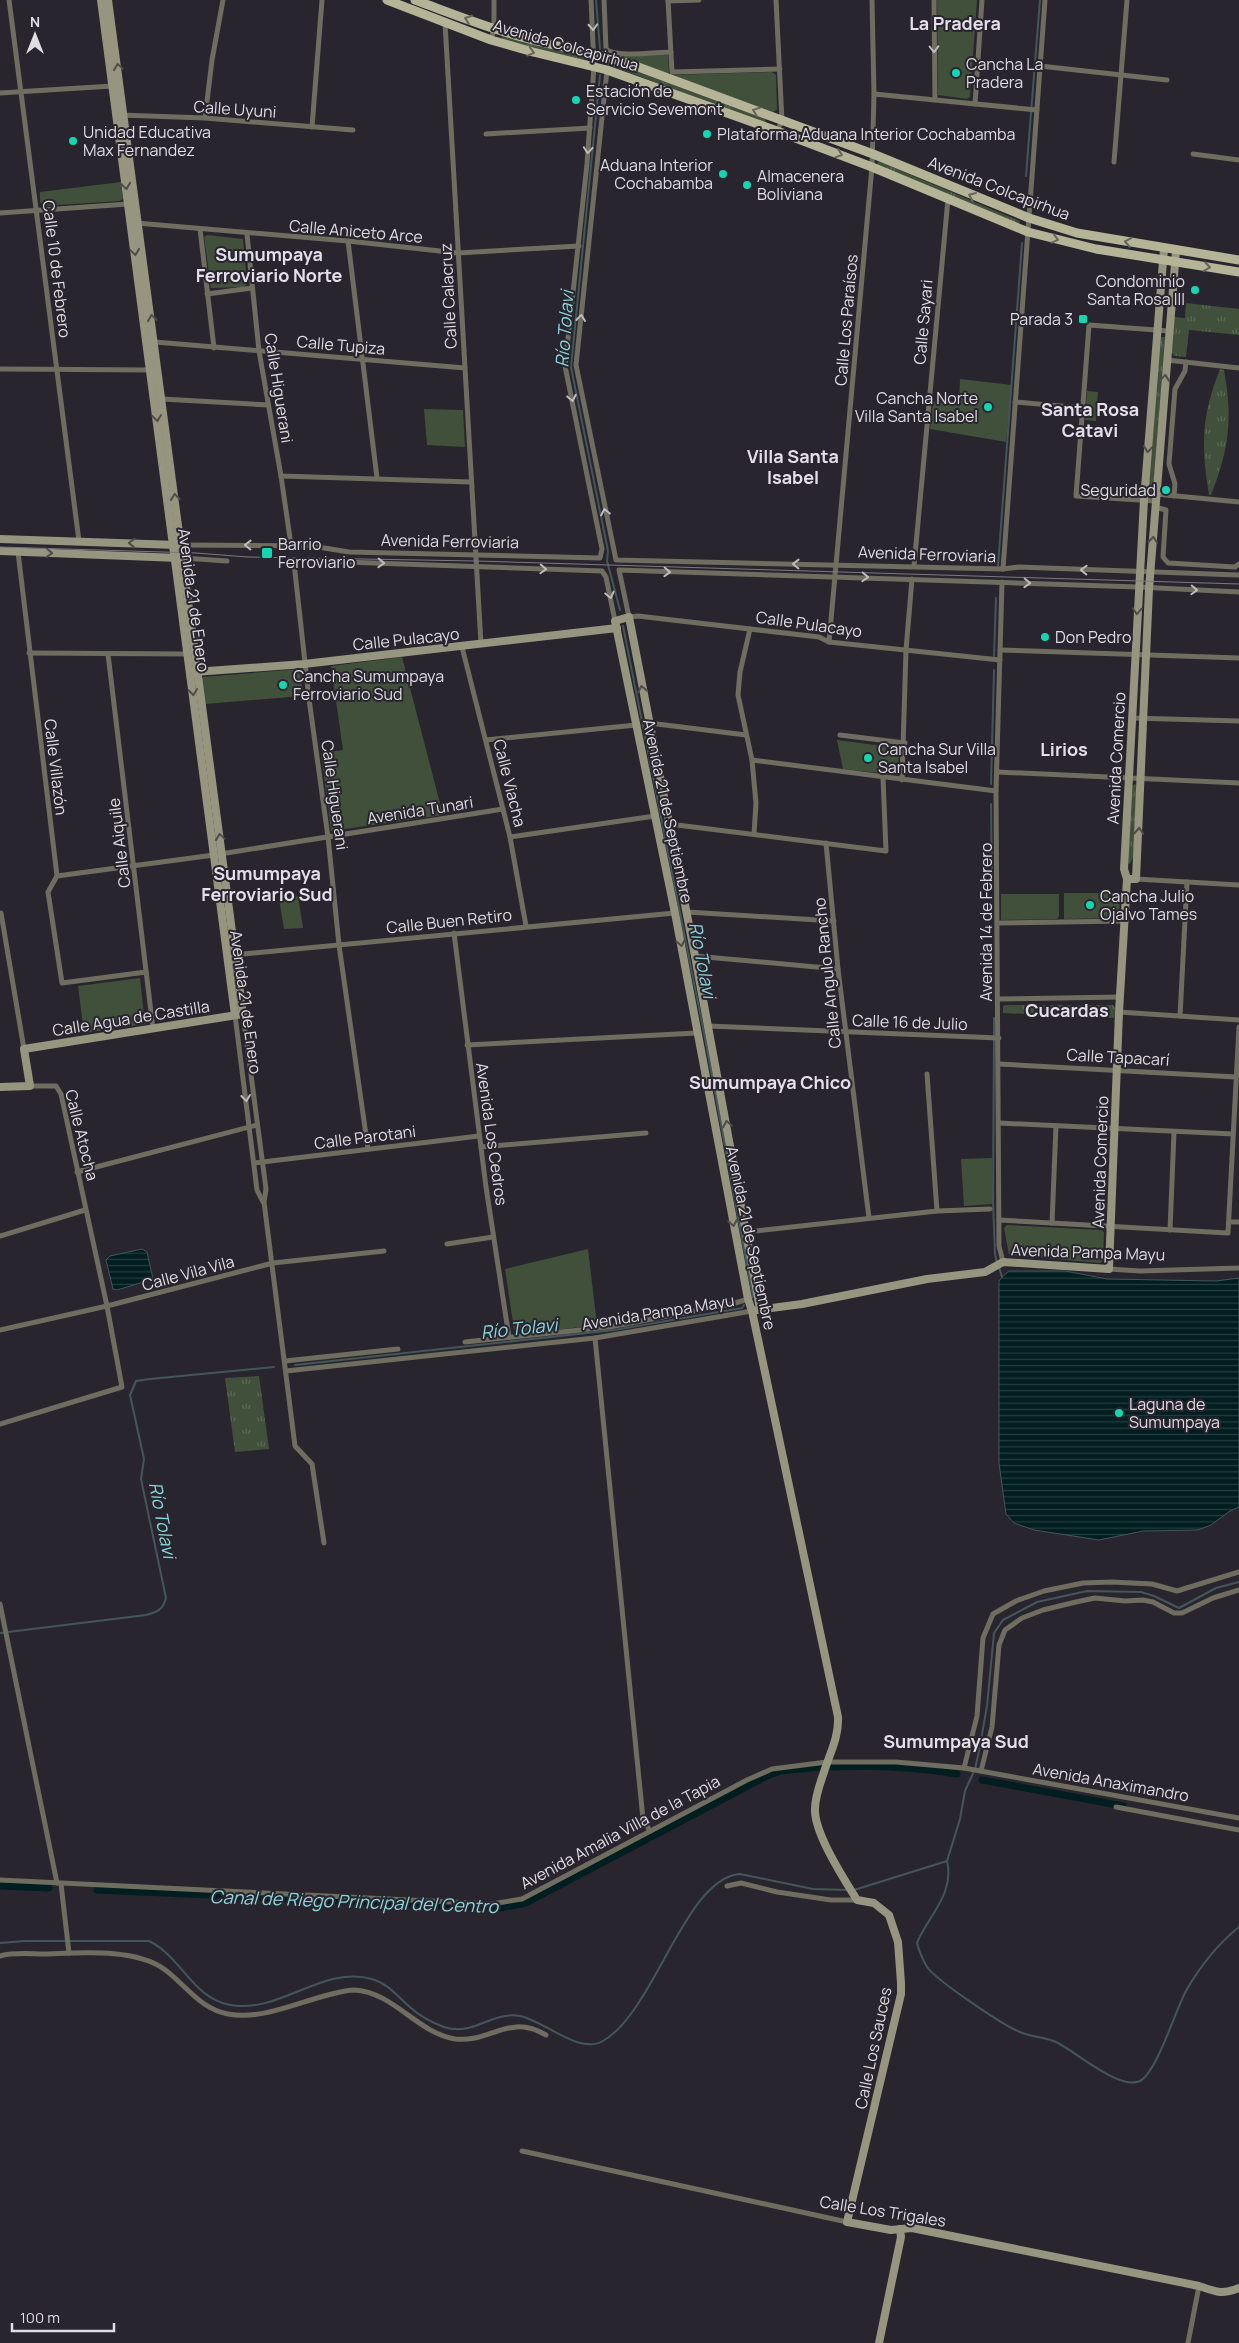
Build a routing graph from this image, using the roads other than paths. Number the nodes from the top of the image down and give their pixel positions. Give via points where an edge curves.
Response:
1 (9, 0) edge
2 (101, 0) edge
3 (108, 0) edge
4 (223, 0) edge
5 (322, 0) edge
6 (387, 0) edge
7 (415, 0) edge
8 (494, 0) edge
9 (591, 0) edge
10 (604, 0) edge
11 (699, 0) edge
12 (776, 0) edge
13 (872, 0) edge
14 (934, 0) edge
15 (982, 0) edge
16 (1045, 0) edge
17 (1127, 0) edge
18 (668, 1) edge
19 (445, 24) junction
20 (494, 29) junction
21 (491, 40) junction
22 (671, 52) junction
23 (594, 53) junction
24 (594, 66) junction
25 (1040, 66) junction
26 (780, 69) junction
27 (606, 70) junction
28 (1121, 75) junction
29 (1167, 80) dead end
30 (112, 86) junction
31 (22, 92) junction
32 (0, 93) edge
33 (874, 94) junction
34 (935, 100) junction
35 (974, 104) junction
36 (1037, 110) junction
37 (115, 114) junction
38 (124, 115) junction
39 (206, 118) junction
40 (782, 121) junction
41 (312, 127) junction
42 (590, 128) junction
43 (354, 130) dead end
44 (777, 131) junction
45 (486, 134) dead end
46 (873, 154) junction
47 (1193, 154) dead end
48 (1239, 160) edge
49 (1114, 162) dead end
50 (872, 167) junction
51 (948, 200) junction
52 (128, 204) junction
53 (36, 210) junction
54 (0, 213) edge
55 (1030, 218) junction
56 (131, 223) junction
57 (139, 223) junction
58 (200, 229) junction
59 (1028, 232) junction
60 (247, 234) junction
61 (348, 241) junction
62 (579, 246) junction
63 (1164, 249) junction
64 (1176, 251) junction
65 (458, 253) junction
66 (1239, 260) edge
67 (1163, 261) junction
68 (1174, 263) junction
69 (1239, 272) edge
70 (252, 288) junction
71 (207, 294) junction
72 (1157, 330) junction
73 (1169, 331) junction
74 (155, 342) junction
75 (214, 348) junction
76 (259, 351) junction
77 (363, 360) junction
78 (1167, 360) junction
79 (1186, 362) junction
80 (465, 368) junction
81 (1239, 368) edge
82 (0, 369) edge
83 (57, 370) junction
84 (154, 370) junction
85 (162, 399) junction
86 (1015, 402) junction
87 (268, 405) junction
88 (1083, 408) junction
89 (281, 476) junction
90 (377, 478) junction
91 (471, 482) junction
92 (1174, 496) junction
93 (1144, 500) junction
94 (1155, 501) junction
95 (1239, 502) edge
96 (0, 539) edge
97 (79, 541) junction
98 (177, 545) junction
99 (291, 545) junction
100 (0, 551) edge
101 (18, 552) junction
102 (475, 555) junction
103 (179, 558) junction
104 (228, 561) dead end
105 (315, 561) dead end
106 (294, 563) dead end
107 (1239, 564) edge
108 (835, 565) junction
109 (476, 566) junction
110 (914, 566) junction
111 (619, 570) joint
112 (1003, 570) junction
113 (602, 571) joint
114 (1139, 571) junction
115 (1151, 573) junction
116 (1238, 575) edge
117 (834, 576) junction
118 (912, 579) junction
119 (1002, 582) junction
120 (1138, 586) junction
121 (1149, 589) junction
122 (1239, 592) edge
123 (628, 617) junction
124 (616, 624) junction
125 (750, 629) junction
126 (829, 642) junction
127 (481, 644) junction
128 (462, 647) junction
129 (906, 650) junction
130 (1000, 650) junction
131 (29, 653) junction
132 (108, 654) junction
133 (192, 654) junction
134 (1135, 655) junction
135 (1147, 656) junction
136 (1239, 658) edge
137 (1000, 660) junction
138 (304, 664) junction
139 (194, 672) junction
140 (1132, 718) junction
141 (1145, 718) junction
142 (1239, 721) edge
143 (649, 723) junction
144 (636, 725) junction
145 (746, 735) junction
146 (840, 735) dead end
147 (486, 740) junction
148 (905, 743) junction
149 (752, 760) junction
150 (997, 772) junction
151 (1129, 777) junction
152 (883, 778) junction
153 (902, 780) junction
154 (1142, 780) junction
155 (1239, 783) edge
156 (996, 792) junction
157 (504, 809) junction
158 (655, 816) junction
159 (669, 824) junction
160 (754, 834) junction
161 (328, 837) junction
162 (510, 837) junction
163 (826, 844) junction
164 (218, 854) junction
165 (135, 866) junction
166 (57, 876) junction
167 (1127, 879) junction
168 (1136, 880) junction
169 (1187, 882) junction
170 (1239, 884) edge
171 (687, 912) junction
172 (1, 913) edge
173 (675, 913) junction
174 (834, 921) junction
175 (1124, 921) junction
176 (998, 924) junction
177 (526, 926) junction
178 (454, 933) junction
179 (339, 945) junction
180 (235, 955) junction
181 (226, 956) junction
182 (695, 956) junction
183 (838, 969) junction
184 (146, 972) junction
185 (1120, 998) junction
186 (999, 999) junction
187 (1119, 1012) junction
188 (239, 1015) junction
189 (1180, 1016) junction
190 (1239, 1020) edge
191 (708, 1026) junction
192 (1239, 1027) edge
193 (153, 1029) junction
194 (846, 1032) junction
195 (697, 1033) junction
196 (998, 1038) junction
197 (467, 1045) junction
198 (24, 1049) junction
199 (999, 1064) junction
200 (1117, 1069) junction
201 (927, 1074) dead end
202 (1236, 1077) junction
203 (30, 1086) junction
204 (0, 1087) edge
205 (999, 1123) junction
206 (258, 1125) junction
207 (1056, 1126) junction
208 (249, 1127) junction
209 (1115, 1129) junction
210 (1235, 1131) edge
211 (1174, 1132) junction
212 (646, 1133) dead end
213 (479, 1136) junction
214 (481, 1146) junction
215 (368, 1150) junction
216 (254, 1163) junction
217 (262, 1163) junction
218 (77, 1172) junction
219 (264, 1202) junction
220 (990, 1209) dead end
221 (85, 1210) junction
222 (937, 1211) junction
223 (869, 1218) junction
224 (999, 1220) junction
225 (1229, 1222) junction
226 (1239, 1222) edge
227 (1052, 1223) junction
228 (1111, 1227) junction
229 (1170, 1230) junction
230 (746, 1232) junction
231 (0, 1236) edge
232 (493, 1237) junction
233 (447, 1244) dead end
234 (384, 1251) dead end
235 (1003, 1262) junction
236 (273, 1264) junction
237 (1239, 1268) edge
238 (1109, 1269) junction
239 (748, 1299) junction
240 (107, 1306) junction
241 (756, 1310) junction
242 (0, 1330) edge
243 (509, 1337) junction
244 (595, 1338) junction
245 (465, 1342) dead end
246 (398, 1349) dead end
247 (285, 1361) junction
248 (286, 1371) junction
249 (0, 1424) edge
250 (324, 1543) dead end
251 (1239, 1572) edge
252 (1239, 1590) edge
253 (0, 1604) edge
254 (827, 1762) junction
255 (965, 1768) junction
256 (979, 1770) junction
257 (1116, 1807) dead end
258 (1239, 1818) edge
259 (1239, 1830) edge
260 (650, 1831) junction
261 (0, 1880) edge
262 (59, 1883) junction
263 (727, 1886) dead end
264 (856, 1898) junction
265 (68, 1951) junction
266 (0, 1956) edge
267 (546, 2035) dead end
268 (522, 2151) dead end
269 (847, 2222) junction
270 (900, 2229) junction
271 (1199, 2286) junction
272 (1239, 2288) edge
273 (879, 2343) edge
274 (1188, 2343) edge

1 - 31 street, Calle 10 de Febrero
2 - 30 street, Avenida 21 de Enero
38 -> 3 street, Avenida 21 de Enero
4 - 39 street
5 - 41 street
6 - 19 main road, Avenida Colcapirhua
20 -> 7 main road, Avenida Colcapirhua
8 - 20 street
9 -> 23 street
10 - 22 street via 606,49 609,52
11 - 18 street
12 - 26 street
13 - 33 street, Calle Los Paraísos
14 -> 34 street
15 - 35 street
16 - 25 street
17 - 28 street
18 - 22 street
19 - 21 main road, Avenida Colcapirhua
19 - 65 street, Calle Calacruz
20 - 21 street
20 - 23 main road, Avenida Colcapirhua
21 -> 24 main road, Avenida Colcapirhua
22 - 26 street via 672,72
23 - 24 street
40 -> 23 main road, Avenida Colcapirhua
24 - 27 main road, Avenida Colcapirhua
24 - 42 street
25 - 28 street
25 - 36 street
26 - 40 street
27 - 44 main road, Avenida Colcapirhua
108 -> 27 street, Avenida Ferroviaria via 616,560 576,365
28 - 29 street
28 - 49 street
30 - 31 street
30 - 37 street, Avenida 21 de Enero
31 - 32 street
31 - 53 street, Calle 10 de Febrero
33 - 34 street
33 - 46 street, Calle Los Paraísos
34 - 35 street
35 - 36 street
36 - 55 street
37 - 38 street, Calle Uyuni
37 -> 52 street, Avenida 21 de Enero
38 - 39 street, Calle Uyuni
38 - 57 street, Avenida 21 de Enero
39 - 41 street, Calle Uyuni
40 - 44 street
40 - 46 main road, Avenida Colcapirhua
41 - 43 street, Calle Uyuni
42 - 45 street
42 -> 62 street
44 -> 50 main road, Avenida Colcapirhua
46 - 50 street, Calle Los Paraísos
55 -> 46 main road, Avenida Colcapirhua
47 - 48 street
50 - 51 main road, Avenida Colcapirhua
50 - 108 street, Calle Los Paraísos
51 - 59 main road, Avenida Colcapirhua
51 - 110 street, Calle Sayari
52 - 53 street
52 - 56 street, Avenida 21 de Enero
53 - 54 street
53 - 83 street, Calle 10 de Febrero
55 - 59 street
63 -> 55 main road, Avenida Colcapirhua via 1077,233
56 - 57 street, Calle Aniceto Arce
56 -> 84 street, Avenida 21 de Enero
57 - 58 street, Calle Aniceto Arce
74 -> 57 street, Avenida 21 de Enero
58 - 60 street, Calle Aniceto Arce
58 - 71 street
59 -> 67 main road, Avenida Colcapirhua via 1096,250
59 - 86 street
60 - 61 street, Calle Aniceto Arce
60 - 70 street, Calle Higuerani
61 - 65 street, Calle Aniceto Arce
61 - 77 street
62 - 65 street, Calle Aniceto Arce
62 -> 102 street, Avenida Ferroviaria via 565,366 602,549 600,558
63 - 64 main road, Avenida Colcapirhua
63 - 67 street, Avenida Comercio
64 - 66 main road, Avenida Colcapirhua
64 - 68 street, Avenida Comercio
65 - 80 street, Calle Calacruz
67 - 68 main road, Avenida Colcapirhua
67 - 72 street, Avenida Comercio
68 -> 69 main road
68 - 73 street, Avenida Comercio
70 - 71 street
70 - 76 street, Calle Higuerani
71 - 75 street
72 - 73 street
72 - 88 street via 1090,325
72 -> 93 street, Avenida Comercio
73 - 78 street, Avenida Comercio
74 - 75 street, Calle Tupiza
74 - 84 street, Avenida 21 de Enero
75 - 76 street, Calle Tupiza
76 - 77 street, Calle Tupiza
76 - 87 street, Calle Higuerani
77 - 80 street, Calle Tupiza
77 - 90 street
78 - 79 street
94 -> 78 street, Avenida Comercio
79 - 81 street
79 - 92 street via 1174,398 1169,464
80 - 91 street, Calle Calacruz
82 - 83 street
83 - 84 street
83 - 97 street, Calle 10 de Febrero
84 - 85 street, Avenida 21 de Enero
84 -> 98 street, Avenida 21 de Enero
85 - 87 street
98 -> 85 street, Avenida 21 de Enero
86 - 88 street
86 - 112 street
87 - 89 street, Calle Higuerani
88 - 93 street via 1076,496
89 - 90 street
89 - 99 street, Calle Higuerani
90 - 91 street
91 - 102 street, Calle Calacruz
92 - 94 street
92 - 95 street
93 - 94 street
93 - 114 street, Avenida Comercio
94 - 107 street via 1166,510 1163,557 1168,563 1236,567
115 -> 94 street, Avenida Comercio
96 - 97 street, Avenida Ferroviaria
98 -> 97 street, Avenida Ferroviaria
99 -> 98 street, Avenida Ferroviaria
98 - 103 street, Avenida 21 de Enero
99 - 102 street, Avenida Ferroviaria via 349,552
100 - 101 street
101 -> 103 street
101 - 131 street, Calle Villazón
102 - 109 street, Calle Calacruz
103 - 104 street
103 - 133 street, Avenida 21 de Enero
105 -> 109 street, Avenida Ferroviaria
106 - 138 street, Calle Higuerani
108 - 110 street, Avenida Ferroviaria
108 - 117 street, Calle Los Paraísos
109 -> 113 street, Avenida Ferroviaria
109 - 127 street
110 - 112 street, Avenida Ferroviaria
111 -> 117 street, Avenida Ferroviaria
111 - 123 street, Avenida 21 de Septiembre
114 -> 112 street, Avenida Ferroviaria
113 -> 124 street, Avenida 21 de Septiembre
114 - 115 street, Avenida Ferroviaria
114 - 120 street, Avenida Comercio
115 - 116 street, Avenida Ferroviaria
115 - 121 street, Avenida Comercio
117 -> 118 street, Avenida Ferroviaria
117 - 126 street, Calle Los Paraísos
118 - 119 street, Avenida Ferroviaria
118 - 129 street
119 -> 120 street, Avenida Ferroviaria
119 - 130 street, Avenida 14 de Febrero
120 - 121 street, Avenida Ferroviaria
120 -> 134 street, Avenida Comercio
121 -> 122 street, Avenida Ferroviaria
121 - 135 street, Avenida Comercio
123 - 124 street, Calle Pulacayo
123 - 125 street, Calle Pulacayo
143 -> 123 street, Avenida 21 de Septiembre
124 - 127 street, Calle Pulacayo
124 - 144 street, Avenida 21 de Septiembre
125 - 126 street, Calle Pulacayo via 819,637
125 - 145 street via 738,695
126 - 129 street, Calle Pulacayo
127 - 128 street, Calle Pulacayo
128 - 138 street, Calle Pulacayo
128 - 147 street, Calle Viacha
129 - 137 street, Calle Pulacayo
129 - 148 street
130 - 134 street
130 - 137 street, Avenida 14 de Febrero
131 - 132 street
131 - 166 street, Calle Villazón
132 - 133 street
132 - 165 street, Calle Aiquile
133 - 139 street, Avenida 21 de Enero
134 - 135 street
134 - 140 street, Avenida Comercio
135 - 136 street
135 - 141 street, Avenida Comercio
137 - 150 street, Avenida 14 de Febrero
138 - 139 street, Calle Pulacayo
138 - 161 street, Calle Higuerani
139 - 164 street, Avenida 21 de Enero
140 - 141 street
140 - 151 street, Avenida Comercio
141 - 142 street
141 - 154 street, Avenida Comercio
143 - 145 street
143 - 159 street, Avenida 21 de Septiembre
144 - 147 street
144 - 158 street, Avenida 21 de Septiembre
145 - 149 street
146 - 148 street
147 - 157 street, Calle Viacha
148 - 153 street
149 - 152 street
149 - 160 street via 756,803
150 - 151 street
150 - 156 street, Avenida 14 de Febrero
151 - 154 street
151 - 167 street, Avenida Comercio via 1124,869
152 - 153 street
152 - 163 street via 886,852
153 - 156 street
154 - 155 street
168 -> 154 street, Avenida Comercio
156 - 176 street, Avenida 14 de Febrero
157 - 161 street, Avenida Tunari
157 - 162 street, Calle Viacha
158 - 162 street
158 - 173 street, Avenida 21 de Septiembre
159 - 160 street
159 - 171 street, Avenida 21 de Septiembre
160 - 163 street
161 - 164 street, Avenida Tunari
161 - 179 street, Calle Higuerani
162 - 177 street, Calle Viacha
163 - 174 street, Calle Angulo Rancho
164 - 165 street, Avenida Tunari
164 - 180 street, Avenida 21 de Enero
164 - 181 street, Avenida 21 de Enero
165 - 166 street, Avenida Tunari
165 - 184 street, Calle Aiquile
166 - 184 street, Calle Villazón via 48,892 62,983
167 - 168 street
167 - 175 street, Avenida Comercio
168 - 169 street
169 - 170 street
169 - 189 street
171 - 174 street
171 - 182 street, Avenida 21 de Septiembre
172 - 198 street
173 - 177 street, Calle Buen Retiro
173 -> 195 street, Avenida 21 de Septiembre
174 - 183 street, Calle Angulo Rancho
175 - 176 street
175 - 185 street, Avenida Comercio
176 - 186 street, Avenida 14 de Febrero
177 - 178 street, Calle Buen Retiro
178 - 179 street, Calle Buen Retiro
178 - 197 street, Avenida Los Cedros
179 - 180 street, Calle Buen Retiro
179 - 215 street, Calle Higuerani
180 - 181 street, Calle Buen Retiro
180 - 188 street, Avenida 21 de Enero
181 - 188 street, Avenida 21 de Enero
182 - 183 street
182 - 191 street, Avenida 21 de Septiembre
183 - 194 street, Calle Angulo Rancho
184 - 193 street, Calle Aiquile
185 - 186 street
185 - 187 street, Avenida Comercio
186 - 196 street, Avenida 14 de Febrero
187 - 189 street
187 - 200 street, Avenida Comercio
188 - 193 street, Calle Agua de Castilla
188 - 206 street, Avenida 21 de Enero
188 -> 208 street, Avenida 21 de Enero
189 - 190 street
191 - 194 street, Calle 16 de Julio
230 -> 191 street, Avenida 21 de Septiembre
192 - 202 street
193 - 198 street, Calle Agua de Castilla
194 - 196 street, Calle 16 de Julio
194 - 223 street, Calle Angulo Rancho
195 - 197 street
195 -> 239 street, Avenida 21 de Septiembre
196 - 199 street, Avenida 14 de Febrero
197 - 213 street, Avenida Los Cedros
198 - 203 street
199 - 200 street, Calle Tapacarí
199 - 205 street, Avenida 14 de Febrero
200 - 202 street, Calle Tapacarí
200 - 209 street, Avenida Comercio
201 - 222 street
202 - 210 street
203 - 204 street
203 - 218 street, Calle Atocha via 56,1086 61,1094
205 - 207 street
205 - 224 street, Avenida 14 de Febrero
206 - 208 street
206 - 217 street, Avenida 21 de Enero
207 - 209 street
207 - 227 street
208 - 216 street, Avenida 21 de Enero
208 - 218 street
209 - 211 street
209 - 228 street, Avenida Comercio
210 - 211 street
210 - 225 street
211 - 229 street
212 - 214 street
213 - 214 street, Avenida Los Cedros
213 - 215 street, Calle Parotani
214 - 232 street, Avenida Los Cedros
215 - 217 street, Calle Parotani
216 - 217 street, Calle Parotani
216 - 219 street, Avenida 21 de Enero via 257,1190
217 - 219 street, Avenida 21 de Enero via 266,1189
218 - 221 street, Calle Atocha
219 - 236 street, Avenida 21 de Enero
220 - 222 street
221 - 231 street
221 - 240 street, Calle Atocha
222 - 223 street
223 - 230 street
224 - 227 street
224 - 235 street, Avenida 14 de Febrero
225 - 226 street
225 - 229 street via 1228,1233
227 - 228 street
228 - 229 street
228 - 238 street, Avenida Comercio
230 - 241 street, Avenida 21 de Septiembre
232 - 233 street
232 - 243 street, Avenida Los Cedros
234 - 236 street, Calle Vila Vila
235 - 238 street, Avenida Pampa Mayu
235 - 241 street, Avenida Pampa Mayu via 985,1272 927,1279
236 - 240 street, Calle Vila Vila
236 - 247 street, Avenida 21 de Enero
237 - 238 street, Avenida Pampa Mayu
239 - 241 street, Avenida 21 de Septiembre
239 - 243 street, Avenida Pampa Mayu via 609,1327
240 - 242 street, Calle Vila Vila
240 - 249 street, Calle Atocha via 122,1387
241 - 244 street, Avenida Pampa Mayu
241 - 254 street, Avenida 21 de Septiembre via 838,1717 839,1731
243 - 245 street, Avenida Pampa Mayu
244 - 248 street, Avenida Pampa Mayu
244 - 260 street via 643,1819
246 - 247 street
247 - 248 street, Avenida 21 de Enero
248 - 250 street, Avenida 21 de Enero via 296,1446 312,1464
251 - 255 street via 1177,1591 1152,1584 1083,1583 1026,1597 993,1614 983,1638 978,1716
252 - 256 street via 1213,1598 1182,1614 1143,1600 1095,1598 1043,1610 1010,1625 1001,1636 999,1645 992,1728
253 - 262 street
254 - 255 street, Avenida Amalia Villa de la Tapia via 896,1762
254 - 260 street, Avenida Amalia Villa de la Tapia via 772,1769
254 - 264 street, Avenida 21 de Septiembre via 814,1812 820,1830
255 - 256 street, Avenida Amalia Villa de la Tapia
256 - 258 street, Avenida Anaximandro
257 - 259 street, Avenida Anaximandro
260 - 262 street, Avenida Amalia Villa de la Tapia via 522,1899 492,1904
261 - 262 street, Avenida Amalia Villa de la Tapia
262 - 265 street
263 - 264 street via 741,1883 831,1900
264 - 269 street, Calle Los Sauces via 874,1903 889,1915 898,1942 901,1983
265 - 266 street
265 - 267 street via 128,1956 152,1963 172,1975 197,2000 227,2014 260,2014 353,1990 376,1995 421,2025 454,2038 521,2026
268 - 269 street, Calle Los Trigales
269 - 270 street, Calle Los Trigales
270 - 271 street, Calle Los Trigales via 912,2228
270 - 273 street
271 - 272 street, Calle Los Trigales via 1227,2294
271 - 274 street

